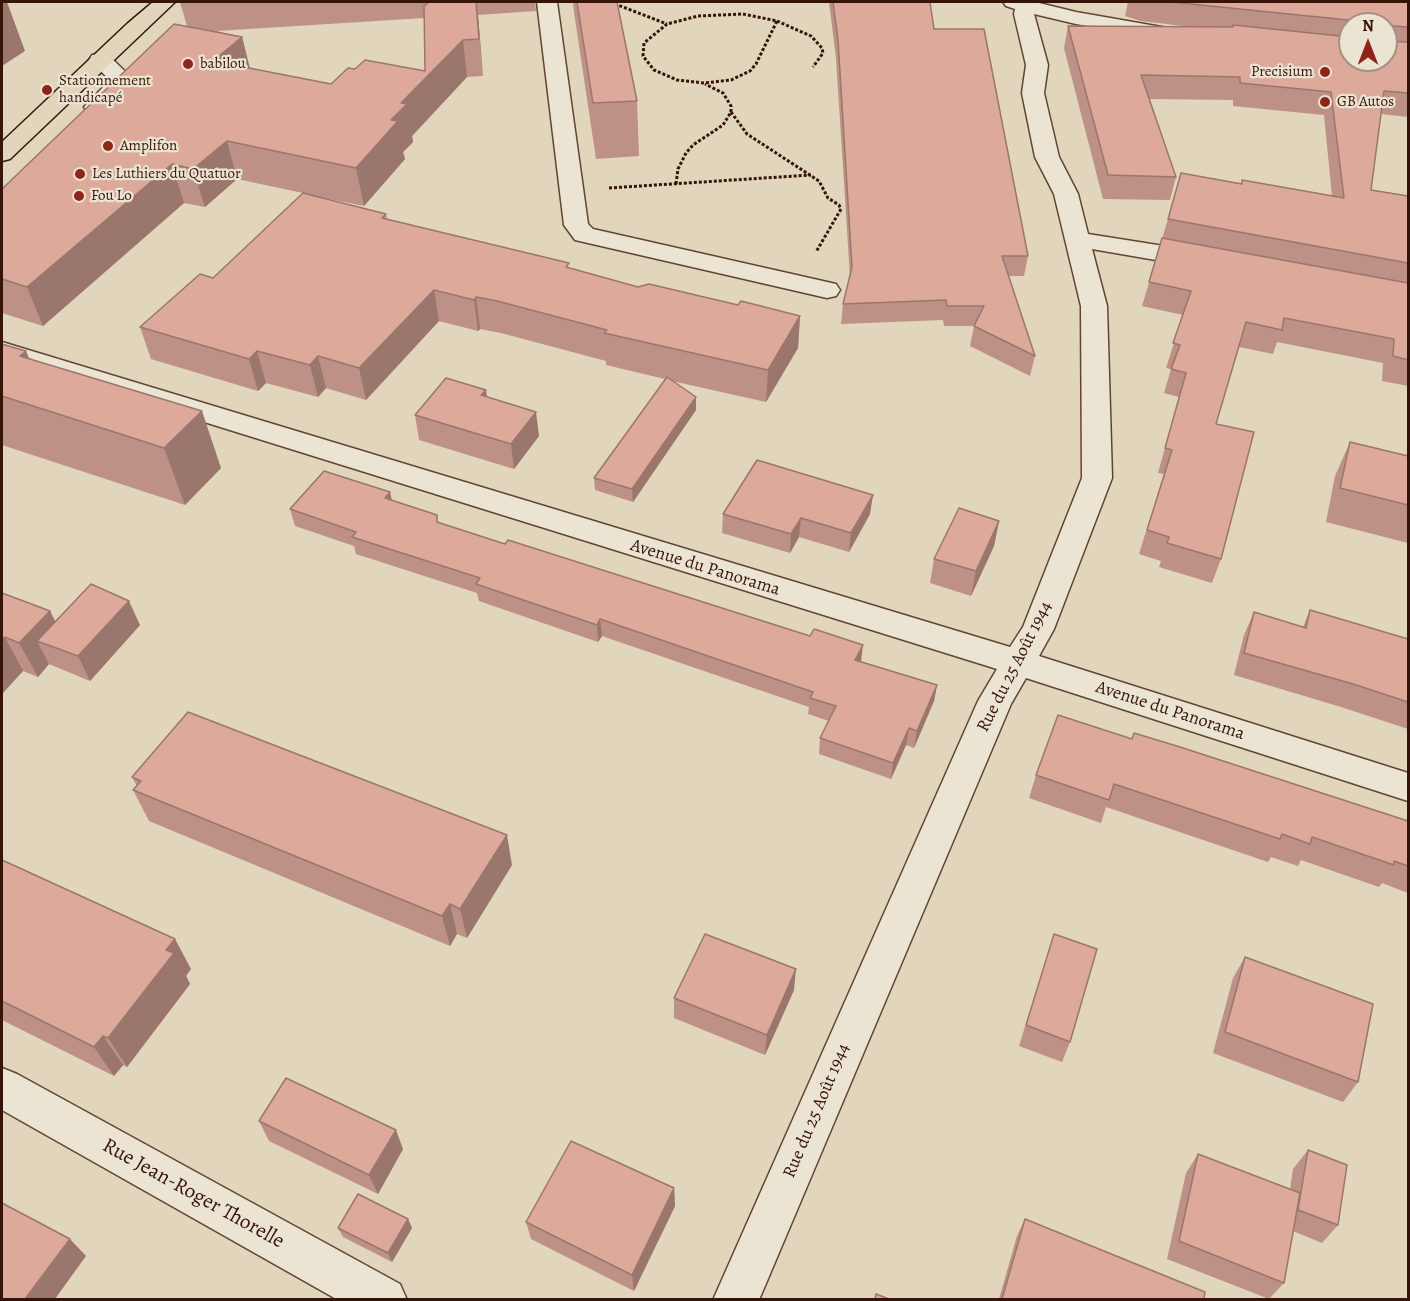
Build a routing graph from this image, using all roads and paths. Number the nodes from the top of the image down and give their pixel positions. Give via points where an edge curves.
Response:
1 (165, 2) edge
2 (547, 2) edge
3 (610, 2) edge
4 (1019, 3) edge
5 (777, 21) junction
6 (667, 24) junction
7 (1183, 36) edge
8 (100, 60) junction
9 (813, 67) dead end
10 (704, 83) junction
11 (731, 112) junction
12 (82, 120) edge
13 (2, 154) edge
14 (811, 175) junction
15 (676, 184) junction
16 (572, 191) junction
17 (1079, 241) junction
18 (1227, 265) edge
19 (797, 284) junction
20 (827, 291) dead end
21 (2, 350) edge
22 (1018, 664) junction
23 (1408, 788) edge
24 (2, 1088) edge
25 (384, 1299) edge
26 (736, 1299) edge

1 - 8 main road
2 - 16 street
3 - 6 path
4 - 7 street via 1076,18
4 - 17 street, Rue du 25 Août 1944 via 1037,65 1033,93 1047,157 1066,194
5 - 6 path via 728,14
5 - 9 path via 818,42 823,53
5 - 10 path via 750,71 731,80
6 - 10 path via 644,43 648,63 665,76
8 - 12 street via 123,80
8 - 13 main road
10 - 11 path via 723,93
11 - 14 path via 752,138
11 - 15 path via 723,125 686,153
14 - 15 path
14 - 19 path via 841,209
15 - 16 path
16 - 19 street via 576,225 584,235
17 - 18 street
17 - 22 street, Rue du 25 Août 1944 via 1094,306 1097,478 1038,629
19 - 20 street
21 - 22 street, Avenue du Panorama
22 - 23 street, Avenue du Panorama
22 - 26 street, Rue du 25 Août 1944 via 995,701
24 - 25 street, Rue Jean-Roger Thorelle

